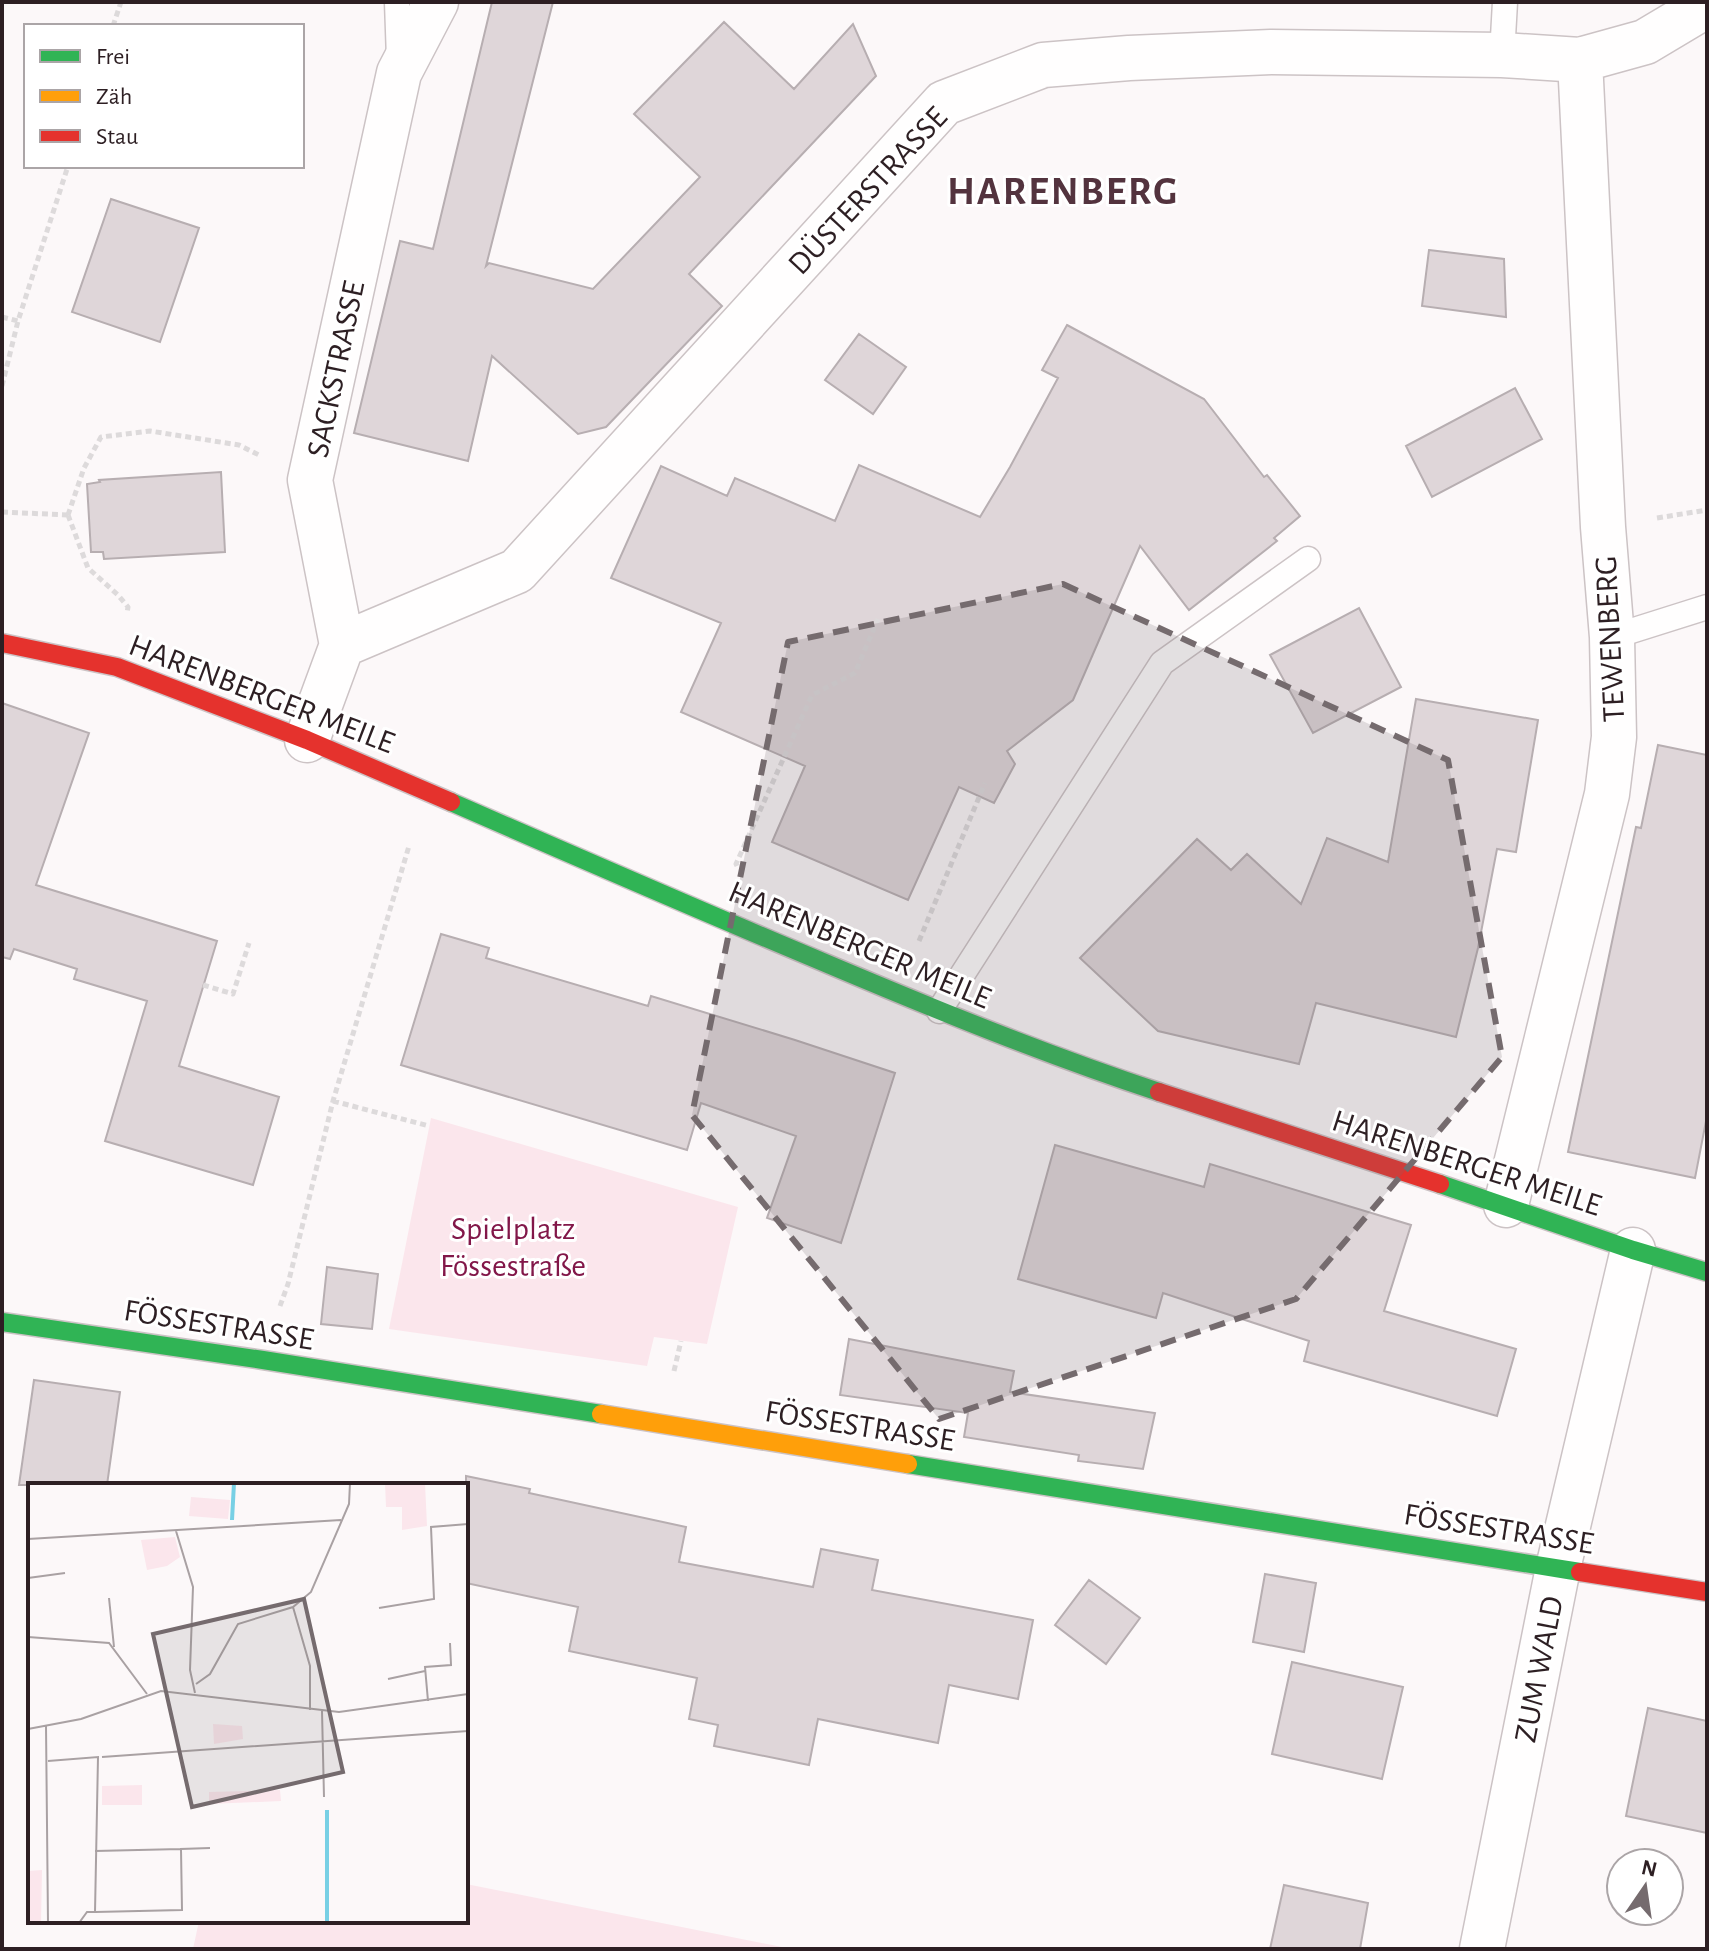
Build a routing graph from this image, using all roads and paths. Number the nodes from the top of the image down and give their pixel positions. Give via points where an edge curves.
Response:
1 (121, 2) edge
2 (397, 2) edge
3 (436, 2) edge
4 (1505, 2) edge
5 (1707, 5) edge
6 (114, 24) edge
7 (1502, 55) junction
8 (1580, 60) junction
9 (399, 73) junction
10 (67, 168) edge
11 (2, 317) edge
12 (18, 321) junction
13 (2, 386) edge
14 (310, 480) junction
15 (2, 512) edge
16 (68, 515) junction
17 (1308, 559) dead end
18 (118, 595) dead end
19 (1707, 607) edge
20 (878, 619) dead end
21 (1612, 637) junction
22 (2, 643) edge
23 (342, 645) junction
24 (307, 740) junction
25 (985, 783) dead end
26 (426, 791) junction
27 (734, 925) junction
28 (249, 943) dead end
29 (203, 985) dead end
30 (898, 994) junction
31 (939, 1011) junction
32 (333, 1101) junction
33 (429, 1126) dead end
34 (1506, 1205) junction
35 (1633, 1250) junction
36 (1707, 1272) edge
37 (2, 1322) edge
38 (263, 1360) junction
39 (1558, 1568) junction
40 (1707, 1592) edge
41 (1482, 1949) edge

1 - 6 path
2 - 9 lane
3 - 9 street, SACKSTRASSE
4 - 7 lane
5 - 8 street, DÜSTERSTRASSE via 1645,42
7 - 8 street, DÜSTERSTRASSE
7 - 23 street, DÜSTERSTRASSE via 1271,52 1043,65 944,103 517,571
8 - 21 street, TEWENBERG
9 - 14 street, SACKSTRASSE
10 - 12 path
11 - 12 path
12 - 13 path
14 - 16 path via 239,445 150,431 101,437
14 - 23 street, SACKSTRASSE
15 - 16 path
16 - 18 path via 88,568
17 - 31 lane via 1162,663
19 - 21 lane
20 - 27 path via 855,673 812,695 736,864 749,890
21 - 34 street, TEWENBERG via 1614,737 1607,794
22 - 24 main road, HARENBERGER MEILE via 117,667
23 - 24 street
24 - 26 main road, HARENBERGER MEILE
25 - 30 path
26 - 27 main road, HARENBERGER MEILE
26 - 32 path
27 - 30 main road, HARENBERGER MEILE
28 - 29 path via 233,994
30 - 31 main road, HARENBERGER MEILE
31 - 34 main road, HARENBERGER MEILE via 1083,1067
32 - 33 path
32 - 38 path via 288,1284
34 - 35 main road, HARENBERGER MEILE
35 - 36 main road, HARENBERGER MEILE
35 - 39 street, ZUM WALD
37 - 38 main road, FÖSSESTRASSE
38 - 39 main road, FÖSSESTRASSE
39 - 40 main road, FÖSSESTRASSE
39 - 41 street, ZUM WALD

